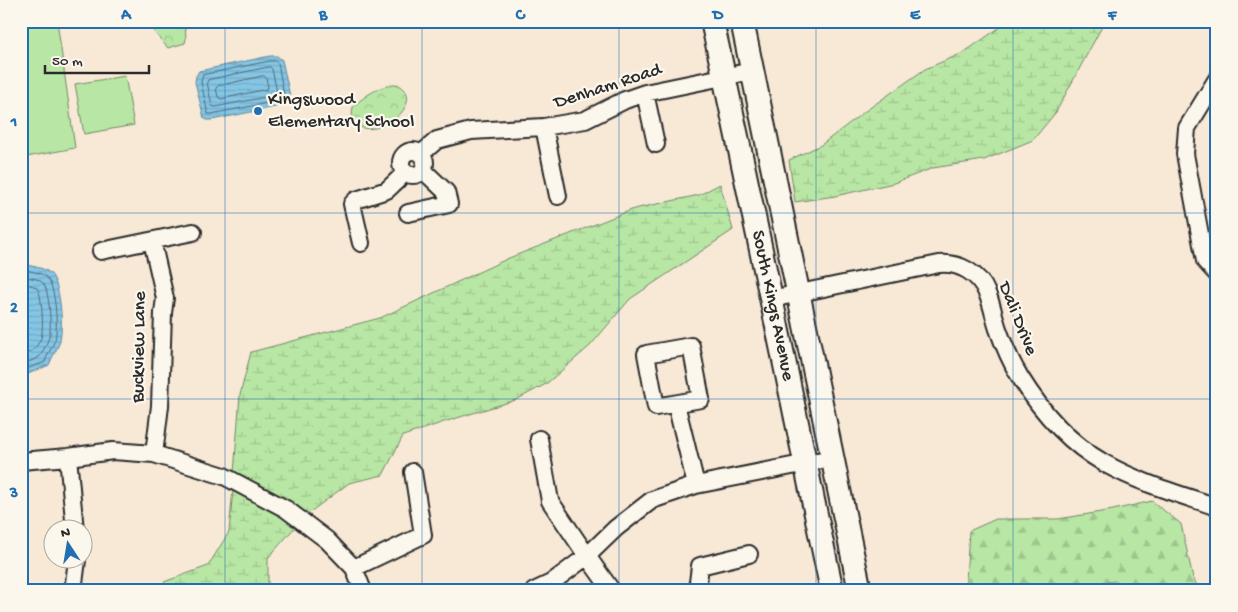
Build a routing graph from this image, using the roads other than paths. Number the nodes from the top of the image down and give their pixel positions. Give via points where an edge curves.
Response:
1 (712, 21) edge
2 (742, 21) edge
3 (752, 71) junction
4 (725, 76) junction
5 (1217, 78) edge
6 (645, 93) junction
7 (544, 127) junction
8 (656, 144) dead end
9 (422, 162) junction
10 (558, 196) dead end
11 (408, 213) dead end
12 (192, 232) dead end
13 (152, 241) junction
14 (361, 243) dead end
15 (101, 250) dead end
16 (1217, 274) edge
17 (798, 293) junction
18 (771, 299) junction
19 (676, 404) dead end
20 (539, 439) dead end
21 (154, 454) junction
22 (68, 458) junction
23 (832, 458) junction
24 (21, 461) edge
25 (805, 463) junction
26 (413, 472) dead end
27 (696, 485) junction
28 (1217, 508) edge
29 (73, 520) edge
30 (749, 554) dead end
31 (587, 556) junction
32 (354, 568) junction
33 (76, 570) edge
34 (73, 591) edge
35 (363, 591) edge
36 (534, 591) edge
37 (612, 591) edge
38 (698, 591) edge
39 (832, 591) edge
40 (860, 591) edge

1 - 4 main road, South Kings Avenue
2 - 3 main road, South Kings Avenue
3 - 4 street, Denham Road
3 - 17 main road, South Kings Avenue
4 - 6 street, Denham Road
4 - 18 main road, South Kings Avenue
5 - 16 street via 1187,128 1185,154 1205,261
6 - 7 street, Denham Road via 584,120
6 - 8 street
7 - 9 street, Denham Road via 471,131 437,140
7 - 10 street
9 - 11 street via 446,192 449,204
9 - 14 street, Denham Road via 419,174 405,173 387,190 352,204
12 - 13 street
13 - 15 street
13 - 21 street, Buckview Lane via 165,298 160,406
17 - 18 street, Dali Drive
17 - 23 main road, South Kings Avenue
17 - 28 street, Dali Drive via 938,264 952,264 965,269 977,278 990,299 1016,371 1062,431 1092,455 1118,470
18 - 25 main road, South Kings Avenue
19 - 27 street
20 - 31 street via 550,501
21 - 22 street via 113,451
21 - 32 street via 224,476 286,509 327,540
22 - 24 street
22 - 29 street
23 - 25 street
23 - 40 main road, South Kings Avenue
25 - 27 street
25 - 39 main road, South Kings Avenue
26 - 32 street via 423,535
27 - 31 street via 652,500
30 - 38 street via 700,566
31 - 36 street via 552,583
31 - 37 street
32 - 35 street
33 - 34 street

